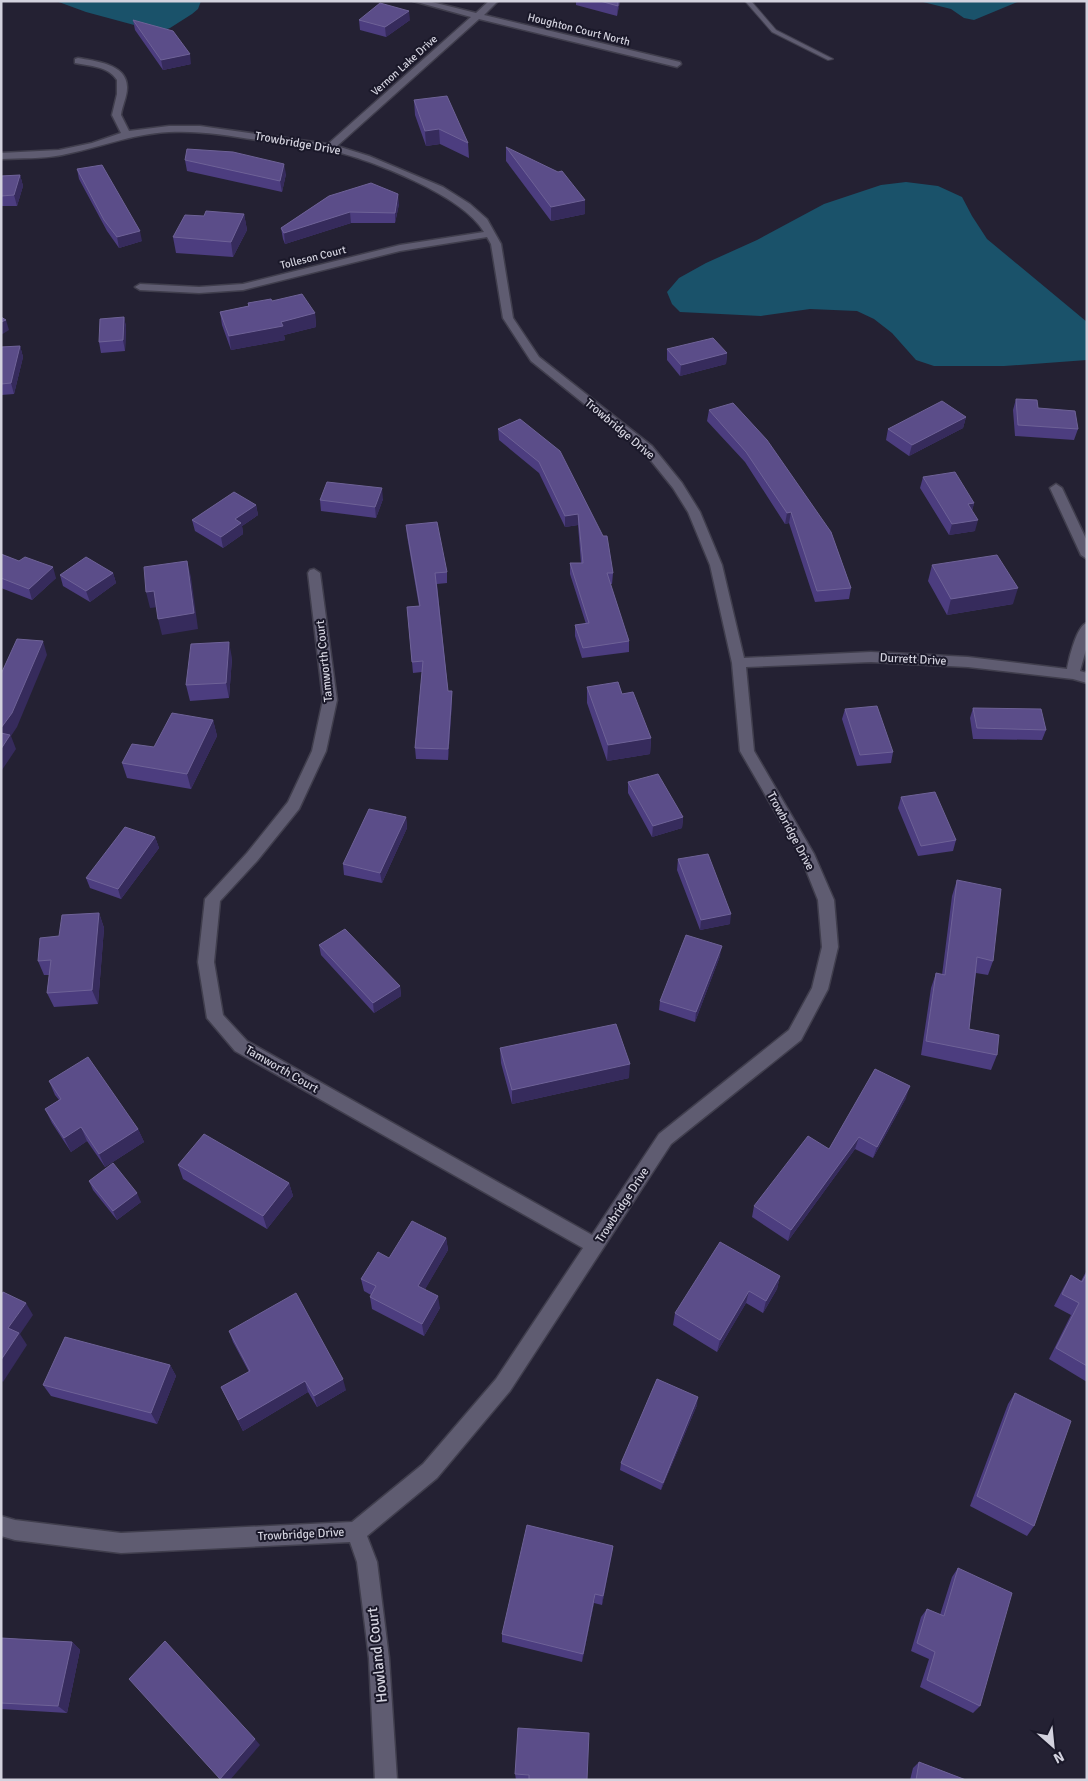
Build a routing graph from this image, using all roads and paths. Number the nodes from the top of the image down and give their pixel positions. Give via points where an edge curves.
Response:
1 (417, 1) edge
2 (494, 1) edge
3 (748, 1) edge
4 (476, 15) junction
5 (830, 59) dead end
6 (78, 61) dead end
7 (677, 64) dead end
8 (127, 134) junction
9 (330, 147) junction
10 (1, 156) edge
11 (490, 234) junction
12 (140, 287) dead end
13 (1056, 488) dead end
14 (1087, 555) edge
15 (314, 573) dead end
16 (1087, 627) edge
17 (738, 663) junction
18 (1073, 674) junction
19 (1087, 678) edge
20 (595, 1246) junction
21 (1, 1526) edge
22 (356, 1532) junction
23 (386, 1780) edge

1 - 4 street, Houghton Court North
2 - 4 street, Vernon Lake Drive
3 - 5 lane via 774,31
4 - 7 street, Houghton Court North
4 - 9 street, Vernon Lake Drive
6 - 8 street via 103,66 122,80 123,88 116,108 119,125
8 - 9 street, Trowbridge Drive via 200,129
8 - 10 street, Trowbridge Drive via 58,153
9 - 11 street, Trowbridge Drive via 366,158 440,189 467,206 483,221
11 - 12 street, Tolleson Court via 400,248 243,288
11 - 17 street, Trowbridge Drive via 496,244 508,318 526,347 535,359 648,449 694,512 716,565
13 - 14 street
15 - 20 street, Tamworth Court via 330,700 319,751 294,805 213,899 206,962 215,1018 241,1046
16 - 18 street
17 - 18 street, Durrett Drive via 871,657 968,662
17 - 20 street, Trowbridge Drive via 747,750 807,854 826,900 830,947 820,988 795,1035 665,1139
18 - 19 street, Durrett Drive
20 - 22 street, Trowbridge Drive via 503,1385 430,1471
21 - 22 street, Trowbridge Drive via 121,1543
22 - 23 street, Howland Court via 367,1562 379,1658

